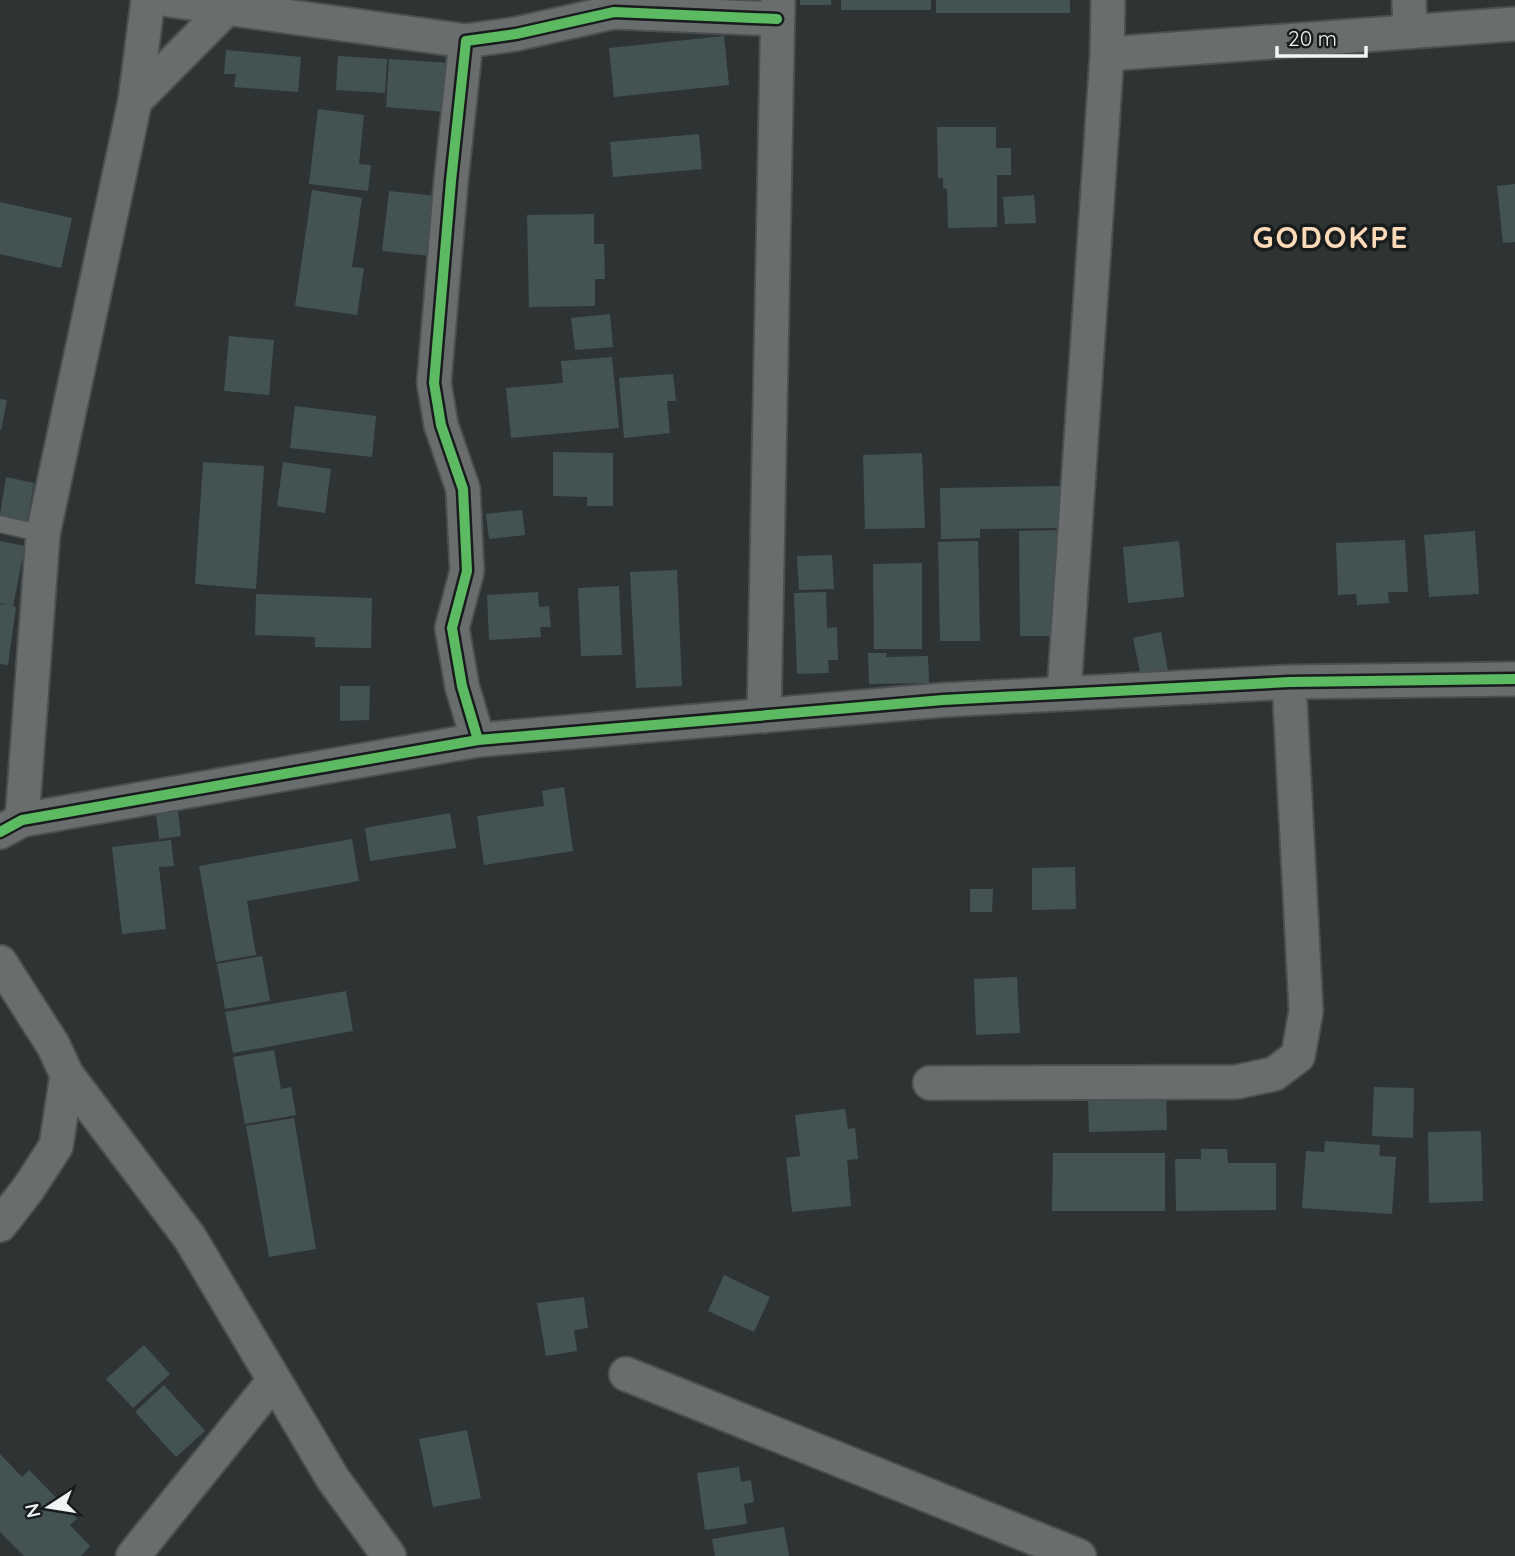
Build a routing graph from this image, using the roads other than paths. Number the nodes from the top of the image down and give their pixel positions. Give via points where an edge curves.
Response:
1 (148, 0) edge
2 (169, 0) edge
3 (1108, 0) edge
4 (228, 8) junction
5 (778, 9) edge
6 (1409, 16) edge
7 (1515, 24) edge
8 (466, 41) junction
9 (1107, 54) junction
10 (135, 101) junction
11 (0, 524) edge
12 (43, 534) junction
13 (1515, 679) edge
14 (1289, 682) junction
15 (1064, 693) junction
16 (764, 716) junction
17 (478, 740) junction
18 (11, 826) edge
19 (0, 962) edge
20 (66, 1075) junction
21 (930, 1083) dead end
22 (0, 1225) edge
23 (626, 1374) dead end
24 (273, 1382) junction
25 (133, 1556) edge
26 (389, 1556) edge
27 (1079, 1556) edge

1 - 10 street
2 - 4 street
3 - 9 street
4 - 8 street
4 - 10 street
5 - 8 street via 614,12
5 - 16 street
6 - 7 street
6 - 9 street
8 - 17 street via 434,383 463,489 467,571 452,628
9 - 15 street
10 - 12 street
11 - 12 lane
12 - 18 street
13 - 14 street
14 - 15 street
14 - 21 street via 1307,1011 1297,1056 1274,1074 1236,1082
15 - 16 street
16 - 17 street
17 - 18 street
19 - 20 street via 53,1045
20 - 22 street via 56,1146
20 - 24 street via 190,1238
23 - 27 street
24 - 25 street
24 - 26 street via 333,1479

